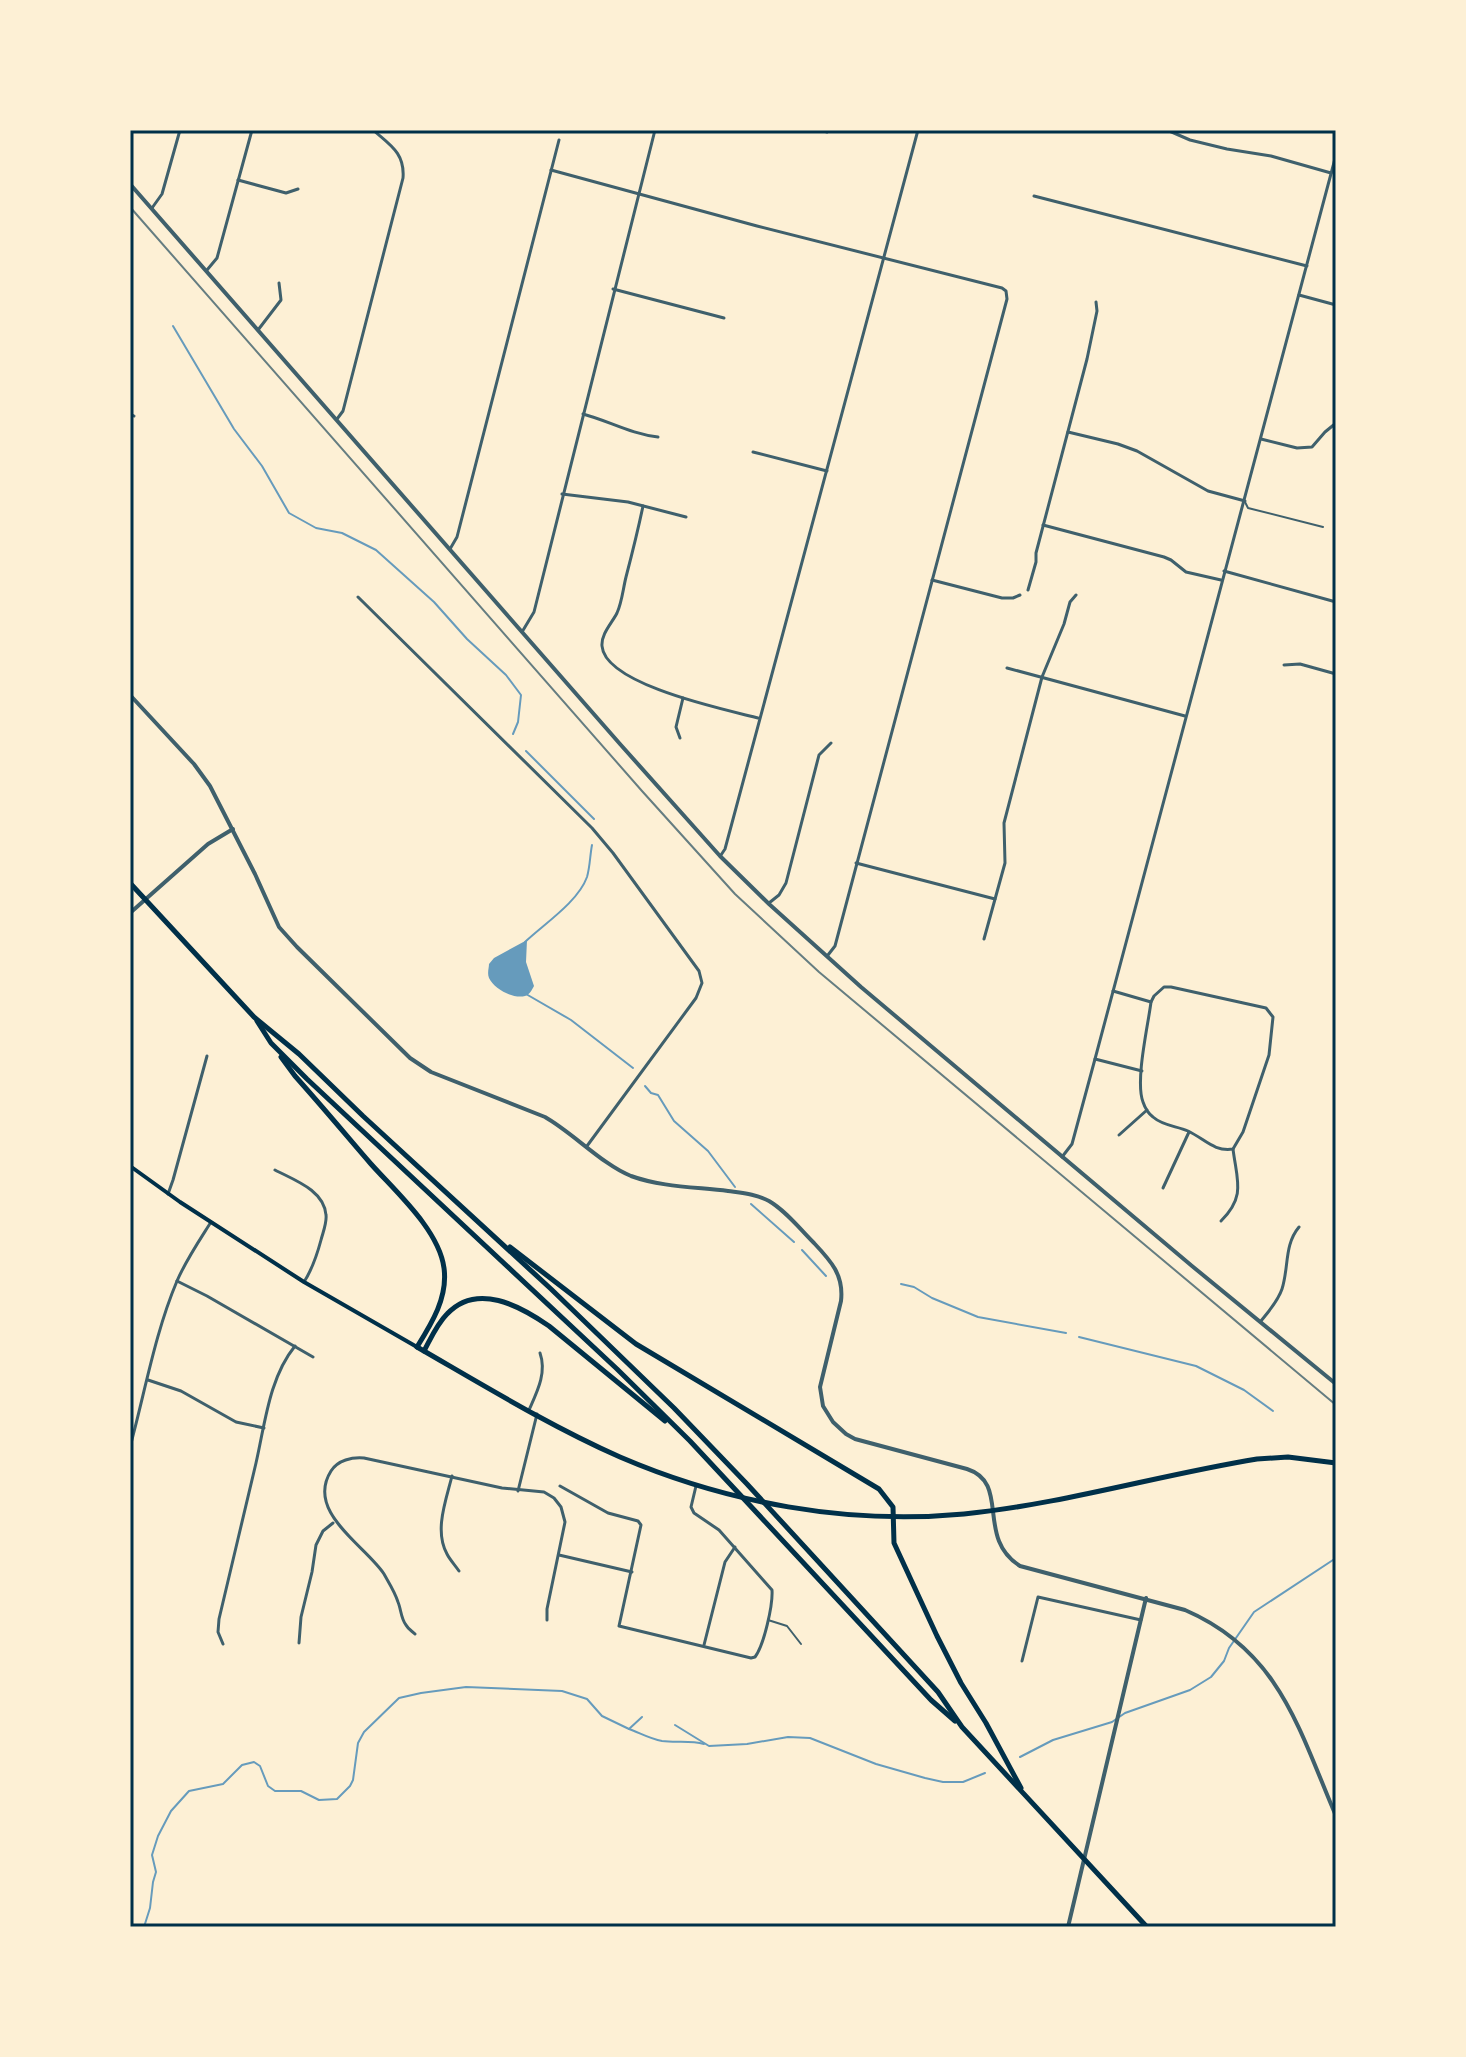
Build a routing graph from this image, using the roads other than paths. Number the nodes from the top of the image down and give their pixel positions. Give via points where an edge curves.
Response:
1 (180, 130) edge
2 (252, 130) edge
3 (373, 130) edge
4 (655, 130) edge
5 (821, 130) edge
6 (918, 130) edge
7 (1167, 130) edge
8 (827, 131) edge
9 (559, 140) dead end
10 (1336, 155) edge
11 (551, 170) junction
12 (1331, 173) junction
13 (238, 180) junction
14 (130, 184) edge
15 (298, 189) dead end
16 (638, 193) junction
17 (1034, 196) dead end
18 (151, 208) junction
19 (883, 258) junction
20 (1307, 266) junction
21 (206, 270) junction
22 (279, 283) dead end
23 (613, 289) junction
24 (1299, 295) junction
25 (1096, 302) dead end
26 (1336, 305) edge
27 (724, 318) dead end
28 (258, 330) junction
29 (583, 414) junction
30 (337, 419) junction
31 (1336, 423) edge
32 (1068, 432) junction
33 (658, 437) dead end
34 (1261, 439) junction
35 (753, 452) dead end
36 (828, 471) junction
37 (562, 494) junction
38 (1245, 501) junction
39 (643, 506) junction
40 (686, 517) dead end
41 (1043, 525) junction
42 (1323, 527) dead end
43 (450, 549) junction
44 (1224, 571) junction
45 (932, 580) junction
46 (1221, 580) junction
47 (1028, 590) dead end
48 (1020, 595) dead end
49 (1076, 595) dead end
50 (358, 597) dead end
51 (1336, 602) edge
52 (522, 632) junction
53 (1284, 665) dead end
54 (1007, 668) dead end
55 (1336, 674) edge
56 (1042, 677) junction
57 (130, 695) edge
58 (683, 698) junction
59 (1187, 716) junction
60 (760, 718) junction
61 (680, 738) dead end
62 (831, 743) dead end
63 (233, 829) junction
64 (720, 856) junction
65 (856, 863) junction
66 (130, 883) edge
67 (995, 899) junction
68 (146, 900) junction
69 (769, 904) junction
70 (130, 913) edge
71 (984, 939) dead end
72 (826, 956) junction
73 (1113, 991) junction
74 (1151, 1002) junction
75 (254, 1017) junction
76 (271, 1043) junction
77 (207, 1056) dead end
78 (1095, 1059) junction
79 (1142, 1071) junction
80 (1147, 1110) junction
81 (1189, 1132) junction
82 (1119, 1135) dead end
83 (587, 1146) junction
84 (1233, 1149) junction
85 (1062, 1157) junction
86 (130, 1166) edge
87 (275, 1170) dead end
88 (1163, 1188) dead end
89 (168, 1194) junction
90 (1221, 1221) dead end
91 (211, 1222) junction
92 (484, 1227) junction
93 (1299, 1227) dead end
94 (177, 1281) junction
95 (304, 1282) junction
96 (1260, 1322) junction
97 (295, 1346) junction
98 (417, 1347) junction
99 (424, 1351) junction
100 (540, 1353) dead end
101 (313, 1357) dead end
102 (148, 1380) junction
103 (1336, 1384) edge
104 (528, 1410) junction
105 (537, 1414) junction
106 (264, 1428) junction
107 (690, 1441) junction
108 (130, 1447) edge
109 (1336, 1463) edge
110 (452, 1476) junction
111 (696, 1485) junction
112 (560, 1486) dead end
113 (518, 1491) junction
114 (992, 1510) junction
115 (894, 1515) junction
116 (335, 1522) junction
117 (735, 1547) junction
118 (559, 1555) junction
119 (459, 1571) dead end
120 (632, 1572) junction
121 (1146, 1598) junction
122 (547, 1620) dead end
123 (767, 1620) junction
124 (1141, 1620) junction
125 (415, 1634) dead end
126 (299, 1643) dead end
127 (223, 1644) dead end
128 (801, 1644) dead end
129 (704, 1646) junction
130 (1022, 1661) dead end
131 (962, 1727) junction
132 (1026, 1796) junction
133 (1336, 1816) edge
134 (1084, 1860) junction
135 (1068, 1927) edge
136 (1147, 1927) edge

1 - 18 street via 162,194
2 - 13 street
3 - 30 street via 395,149 403,178
4 - 16 street
5 - 8 street
6 - 19 street
7 - 12 street
9 - 11 street
10 - 12 street
11 - 16 street
11 - 43 street
12 - 20 street
13 - 15 street via 286,193
13 - 21 street via 217,258
14 - 18 street
16 - 19 street
16 - 23 street
17 - 20 street
18 - 21 street
19 - 36 street
19 - 45 street via 1006,291
20 - 24 street
21 - 28 street
22 - 28 street via 281,300
23 - 27 street
23 - 29 street
24 - 26 street
24 - 34 street
25 - 32 street
28 - 30 street
29 - 33 street
29 - 37 street
30 - 43 street
31 - 34 street via 1312,447
32 - 38 street via 1137,451 1201,488
32 - 41 street
34 - 38 street
35 - 36 street
36 - 60 street
37 - 39 street
37 - 52 street via 534,612
38 - 42 lane via 1248,508
38 - 44 street
39 - 40 street
39 - 58 street via 619,609 602,646 625,673
41 - 46 street via 1164,557 1186,572
41 - 47 street
43 - 52 street
44 - 46 street
44 - 51 street
45 - 48 street via 1002,598
45 - 65 street
46 - 59 street
49 - 56 street
50 - 83 street via 592,828 699,971 696,998
52 - 64 street
53 - 55 street
54 - 56 street
56 - 59 street
56 - 67 street via 1004,823 1006,858
57 - 63 street via 205,778
58 - 60 street
58 - 61 street via 676,727
59 - 73 street
60 - 64 street
62 - 69 street via 819,755 786,883
63 - 68 street via 208,844
63 - 83 street via 279,927 410,1058 431,1072 545,1117
64 - 69 street
65 - 67 street
65 - 72 street via 835,946
66 - 68 main road
67 - 71 street
68 - 70 street
68 - 75 main road
69 - 72 street
72 - 85 street
73 - 74 street
73 - 78 street
74 - 79 street
74 - 84 street via 1158,991 1171,987 1270,1011 1269,1055
75 - 76 main road
75 - 92 main road
76 - 98 main road via 436,1242 444,1289
76 - 107 main road
77 - 89 street
78 - 79 street
78 - 85 street via 1072,1144
79 - 80 street
80 - 81 street via 1161,1123
80 - 82 street
81 - 84 street via 1223,1151
81 - 88 street
83 - 114 street via 633,1177 753,1195 794,1222 830,1259 841,1282 820,1382 833,1422 855,1439 978,1474 988,1485
84 - 90 street via 1238,1191 1236,1203
85 - 96 street
86 - 89 main road
87 - 95 street via 316,1194 326,1212 314,1265
89 - 91 main road
91 - 94 street
91 - 95 main road
92 - 115 main road via 636,1344 872,1483 892,1504
92 - 131 main road via 705,1440 938,1692
93 - 96 street via 1289,1242 1281,1291
94 - 97 street
94 - 102 street
95 - 98 main road
96 - 103 street
97 - 101 street
97 - 106 street via 279,1371
98 - 99 main road
99 - 104 main road
99 - 107 main road via 454,1307 485,1298 509,1303 549,1326
100 - 104 street via 543,1371
102 - 106 street via 181,1391 236,1422
102 - 108 street
104 - 105 main road
105 - 111 main road via 613,1453
105 - 113 street
106 - 127 street via 219,1619
107 - 131 main road
109 - 114 main road via 1257,1459
110 - 113 street
110 - 116 street via 364,1458 343,1461 326,1483
110 - 119 street via 441,1521 445,1552
111 - 115 main road via 793,1508
111 - 117 street via 694,1513
112 - 120 street via 608,1513 640,1523
113 - 118 street via 544,1492 561,1507 565,1522
114 - 115 main road
114 - 121 street via 1001,1548 1020,1566
115 - 132 main road via 894,1543 937,1636
116 - 125 street via 377,1564 393,1589 405,1625
116 - 126 street via 316,1545
117 - 123 street via 772,1590
117 - 129 street via 725,1562
118 - 120 street
118 - 122 street
120 - 129 street via 619,1626
121 - 124 street
121 - 133 street via 1185,1610 1226,1632 1252,1654 1288,1706
123 - 128 lane via 787,1626
123 - 129 street via 755,1657
124 - 130 street via 1038,1597
124 - 134 street
131 - 132 main road
132 - 134 main road
134 - 135 street
134 - 136 main road

